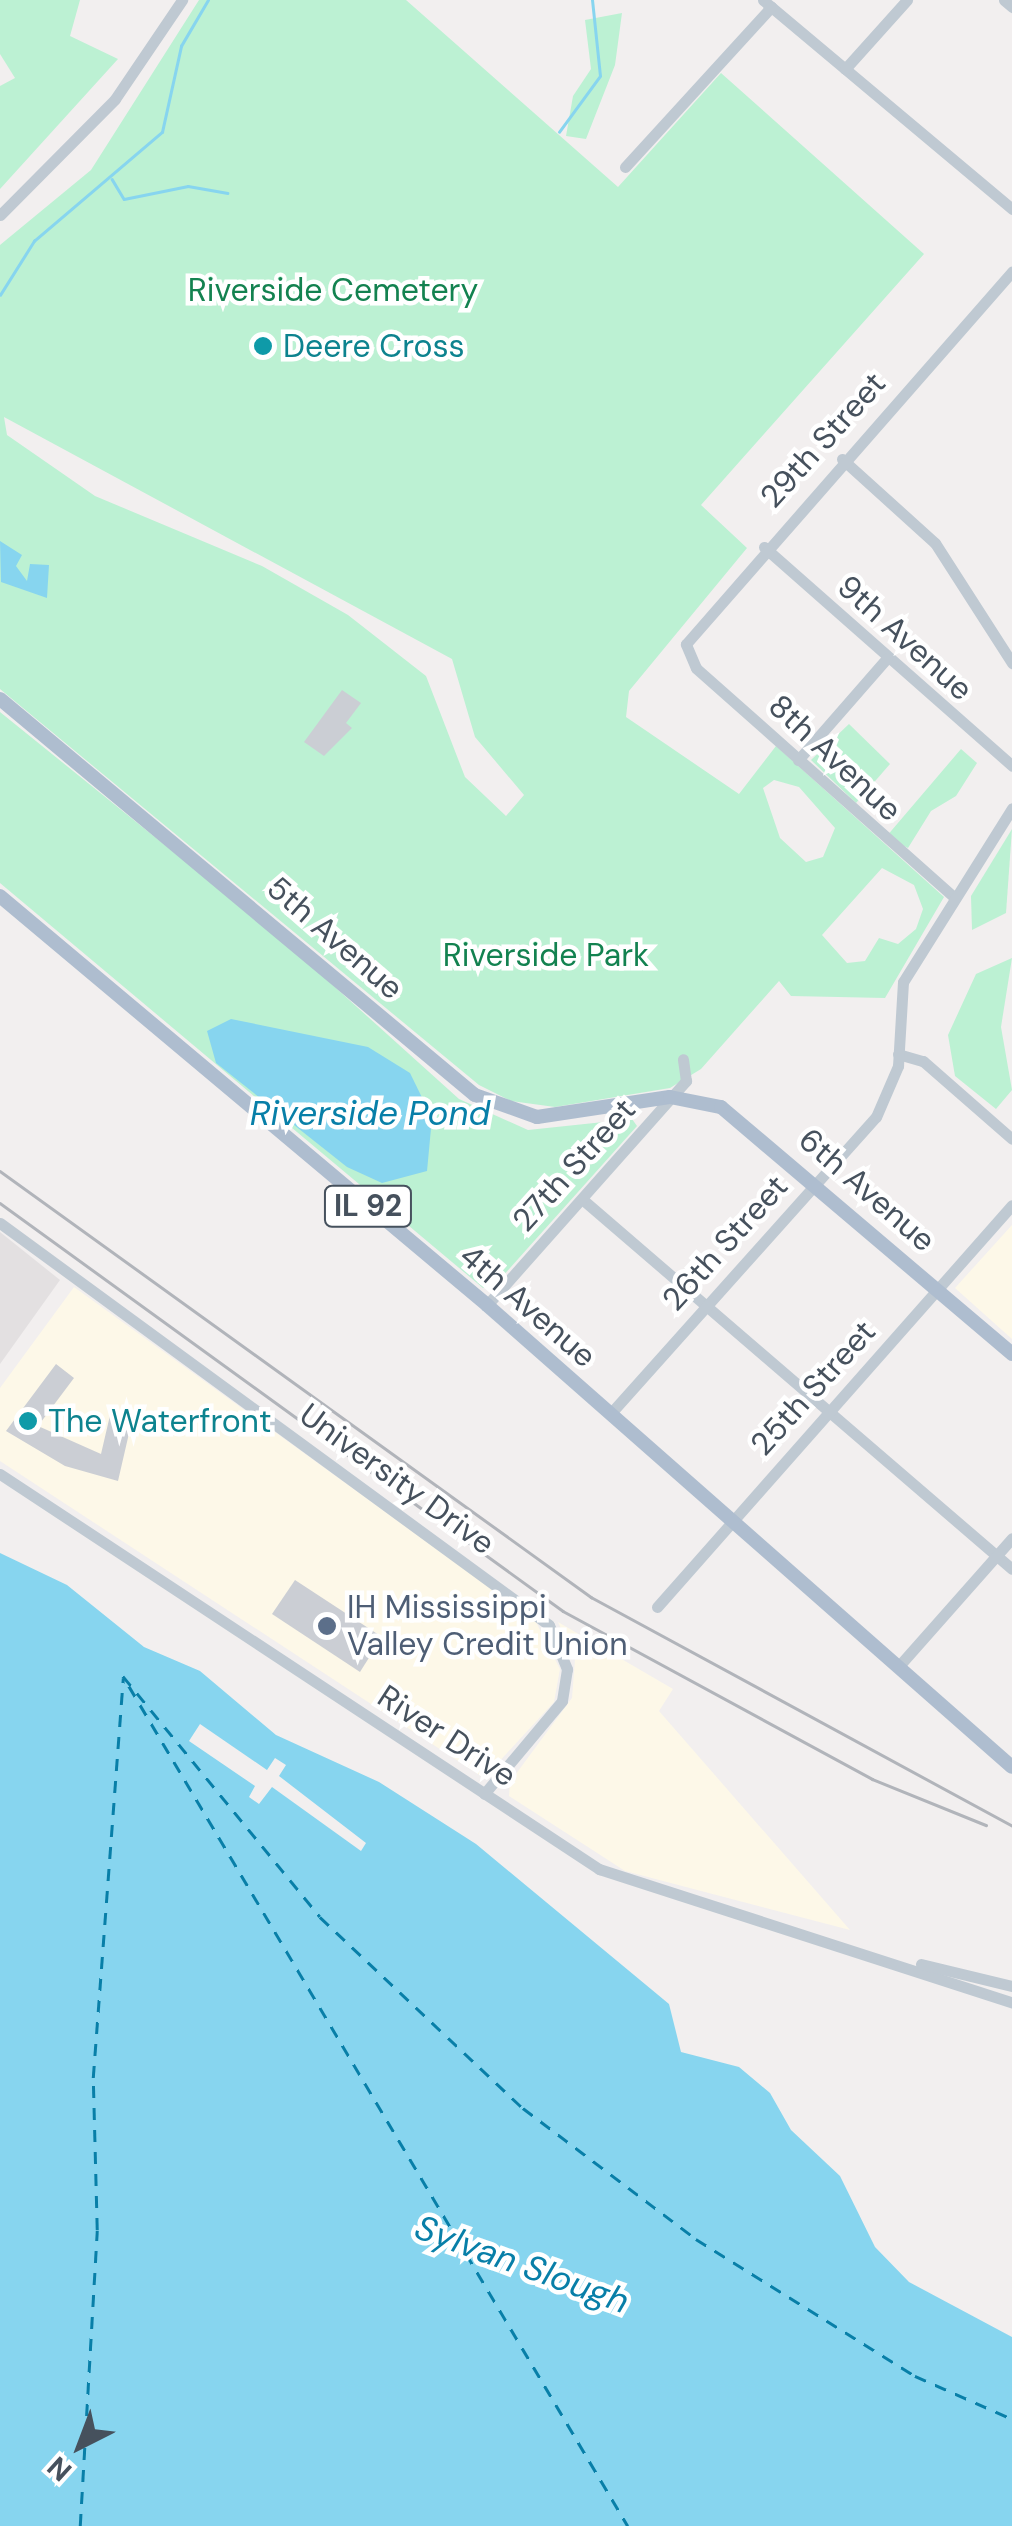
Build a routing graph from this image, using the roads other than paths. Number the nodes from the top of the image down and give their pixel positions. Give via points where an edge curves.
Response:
1 (182, 0) edge
2 (907, 0) edge
3 (1004, 0) edge
4 (767, 4) edge
5 (1012, 7) edge
6 (845, 69) junction
7 (625, 167) dead end
8 (1012, 208) edge
9 (0, 216) edge
10 (1012, 272) edge
11 (842, 459) junction
12 (764, 547) junction
13 (685, 651) joint
14 (887, 658) junction
15 (1012, 663) edge
16 (0, 699) edge
17 (798, 760) junction
18 (1012, 766) edge
19 (1012, 808) edge
20 (0, 896) edge
21 (955, 898) junction
22 (898, 1054) junction
23 (682, 1059) dead end
24 (670, 1097) junction
25 (1012, 1139) edge
26 (816, 1182) junction
27 (582, 1199) junction
28 (1012, 1205) edge
29 (0, 1223) edge
30 (938, 1289) junction
31 (709, 1302) junction
32 (488, 1304) junction
33 (1012, 1354) edge
34 (831, 1409) junction
35 (610, 1413) junction
36 (0, 1474) edge
37 (732, 1520) junction
38 (1012, 1538) edge
39 (997, 1556) junction
40 (1012, 1569) edge
41 (657, 1607) dead end
42 (898, 1667) junction
43 (1012, 1767) edge
44 (484, 1794) junction
45 (902, 1963) junction
46 (1012, 1986) edge
47 (1012, 2002) edge

1 - 9 street via 114,99
2 - 6 street
3 - 5 street
4 - 6 street
4 - 7 street
6 - 8 street
10 - 11 street, 29th Street
11 - 12 street, 29th Street
11 - 15 street via 935,543
12 - 13 street, 29th Street
12 - 14 street, 9th Avenue
13 - 17 street, 8th Avenue
14 - 17 street
14 - 18 street, 9th Avenue
16 - 24 main road, 5th Avenue via 490,1104 554,1118
17 - 21 street, 8th Avenue
19 - 21 street
20 - 32 main road, 4th Avenue / IL 92
21 - 22 street via 898,993
22 - 25 street via 923,1061
22 - 26 street, 26th Street via 886,1102
23 - 24 street, 27th Street via 689,1076
24 - 26 main road, 6th Avenue via 736,1115
24 - 27 street, 27th Street
26 - 30 main road, 6th Avenue
26 - 31 street, 26th Street
27 - 31 street
27 - 32 street, 27th Street
28 - 30 street, 25th Street
29 - 44 street, University Drive via 550,1626 567,1670 562,1701
30 - 33 main road, 6th Avenue
30 - 34 street, 25th Street
31 - 34 street
31 - 35 street, 26th Street
32 - 35 main road, 4th Avenue / IL 92
34 - 37 street, 25th Street
34 - 39 street
35 - 37 main road, 4th Avenue / IL 92
36 - 44 street, River Drive
37 - 41 street, 25th Street
37 - 42 main road, 4th Avenue / IL 92
38 - 39 street
39 - 40 street
39 - 42 street
42 - 43 main road, 4th Avenue / IL 92
44 - 45 street, River Drive via 632,1885
45 - 46 street, River Drive
45 - 47 street, River Drive

